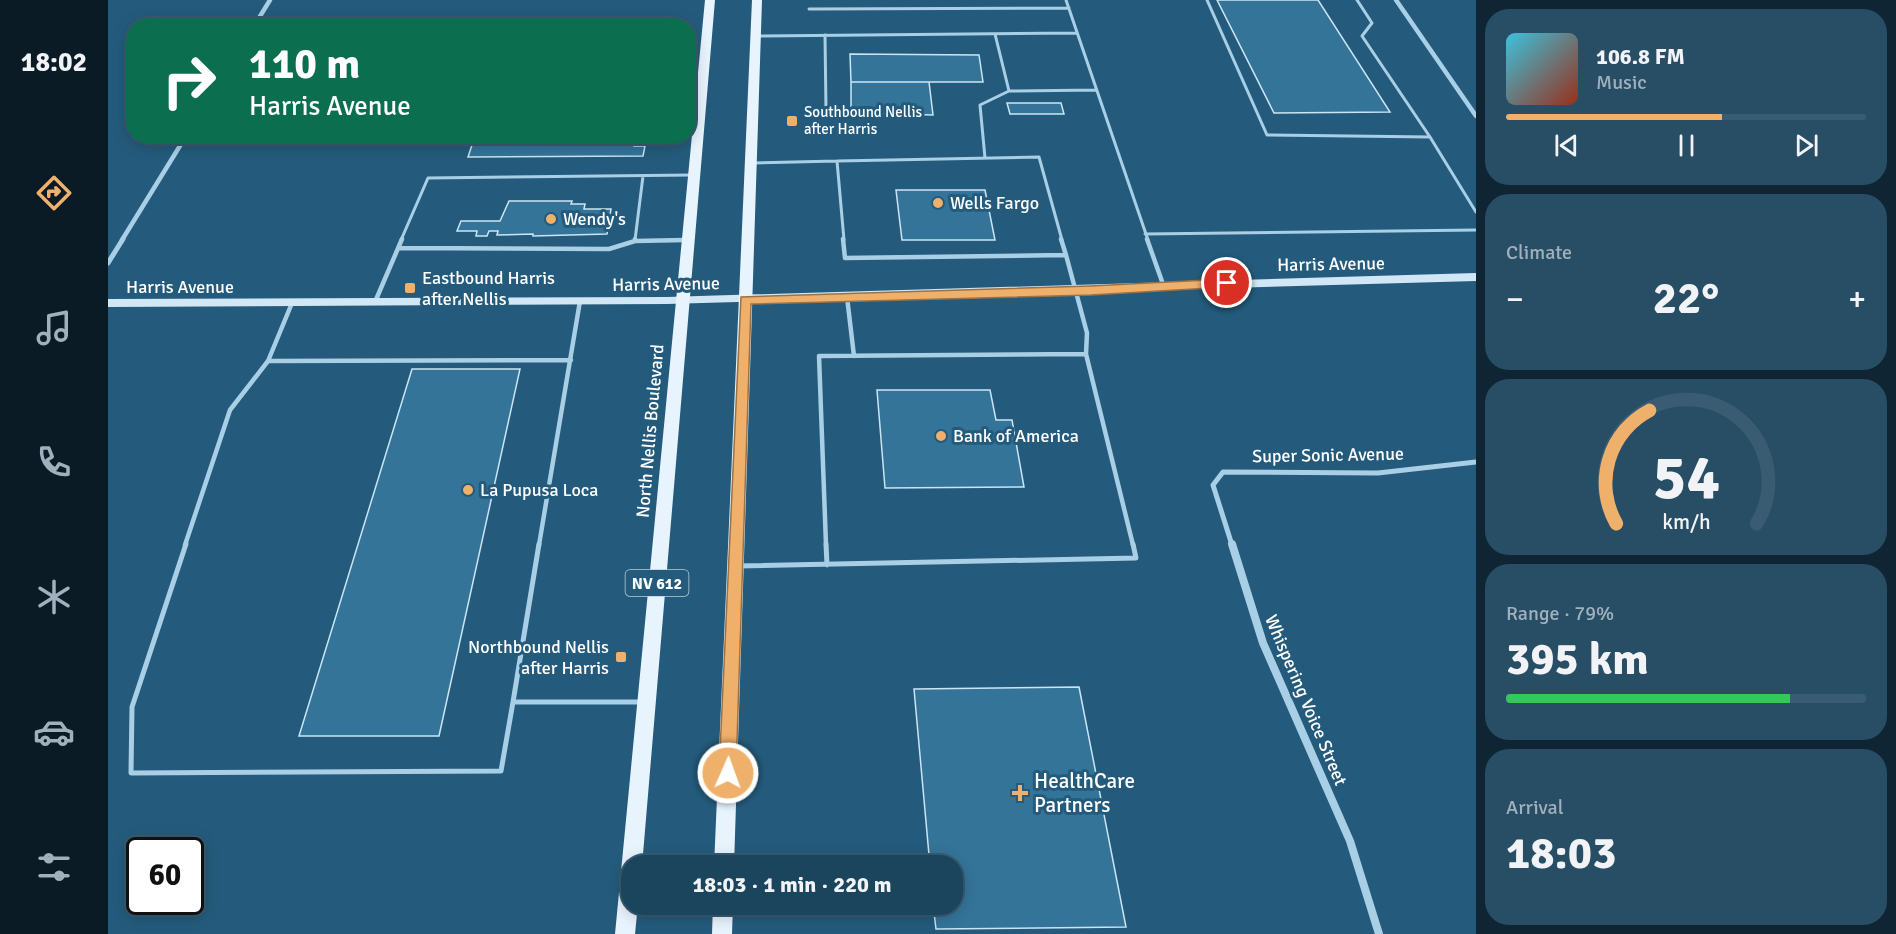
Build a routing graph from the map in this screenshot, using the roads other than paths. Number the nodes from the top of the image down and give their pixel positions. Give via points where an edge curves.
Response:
1 (270, 0) edge
2 (710, 0) edge
3 (757, 0) edge
4 (1066, 0) edge
5 (1207, 0) edge
6 (1357, 0) edge
7 (1396, 0) edge
8 (1069, 8) junction
9 (809, 9) dead end
10 (259, 18) edge
11 (1077, 33) junction
12 (995, 34) junction
13 (825, 35) junction
14 (755, 36) junction
15 (1096, 90) junction
16 (1009, 91) junction
17 (696, 104) edge
18 (826, 111) dead end
19 (1476, 116) edge
20 (1430, 137) junction
21 (181, 144) edge
22 (694, 144) edge
23 (985, 158) junction
24 (837, 161) junction
25 (751, 163) junction
26 (694, 175) junction
27 (644, 176) junction
28 (1476, 212) edge
29 (1476, 230) edge
30 (1146, 234) junction
31 (688, 240) junction
32 (635, 241) junction
33 (398, 248) junction
34 (1066, 255) junction
35 (108, 263) edge
36 (1476, 277) edge
37 (1164, 286) junction
38 (1076, 291) junction
39 (847, 297) junction
40 (745, 300) junction
41 (580, 301) junction
42 (683, 301) junction
43 (375, 302) junction
44 (108, 303) edge
45 (292, 303) junction
46 (1086, 354) junction
47 (854, 356) junction
48 (571, 360) junction
49 (268, 362) junction
50 (1476, 462) edge
51 (1218, 478) joint
52 (827, 565) junction
53 (735, 566) junction
54 (513, 702) junction
55 (646, 702) junction
56 (633, 855) edge
57 (724, 855) edge
58 (627, 915) edge
59 (723, 915) edge
60 (625, 934) edge
61 (722, 934) edge
62 (1379, 934) edge

1 - 10 street
2 - 17 main road, North Nellis Boulevard / NV 612
3 - 14 main road
4 - 8 lane
5 - 20 lane via 1267,135
6 - 20 lane via 1372,23 1362,36
7 - 19 street
8 - 9 lane
8 - 11 lane
11 - 12 lane
11 - 15 lane
12 - 13 lane
12 - 16 lane
13 - 14 lane
13 - 18 lane
14 - 25 main road
15 - 16 lane
15 - 30 lane
16 - 23 lane via 980,105
20 - 28 lane
21 - 35 street
22 - 26 main road, North Nellis Boulevard / NV 612
23 - 24 lane
23 - 34 lane via 1039,157
24 - 25 lane
24 - 34 lane via 845,258
25 - 40 main road
26 - 27 lane
26 - 31 main road, North Nellis Boulevard / NV 612
27 - 32 lane
27 - 33 lane via 428,178
29 - 30 lane
30 - 37 lane
31 - 32 lane
31 - 42 main road, North Nellis Boulevard / NV 612
32 - 33 lane via 609,249
33 - 43 lane
34 - 38 lane
36 - 37 street, Harris Avenue
37 - 38 street, Harris Avenue
38 - 39 street, Harris Avenue
38 - 46 lane via 1087,333
39 - 40 street, Harris Avenue
39 - 47 lane
40 - 42 street, Harris Avenue
40 - 53 main road
41 - 42 street, Harris Avenue
41 - 43 street, Harris Avenue
41 - 48 lane
42 - 55 main road, North Nellis Boulevard / NV 612
43 - 45 street, Harris Avenue
44 - 45 street, Harris Avenue
45 - 49 lane
46 - 47 lane
46 - 52 lane via 1136,558
47 - 52 lane via 819,356
48 - 49 lane
48 - 54 lane
49 - 54 lane via 230,410 132,707 131,773 501,771
50 - 51 street, Super Sonic Avenue via 1378,473 1223,472
51 - 62 street, Whispering Voice Street via 1213,485 1263,643 1350,841
52 - 53 lane
53 - 57 main road
54 - 55 lane
55 - 56 main road, North Nellis Boulevard / NV 612
58 - 60 main road, North Nellis Boulevard / NV 612
59 - 61 main road

